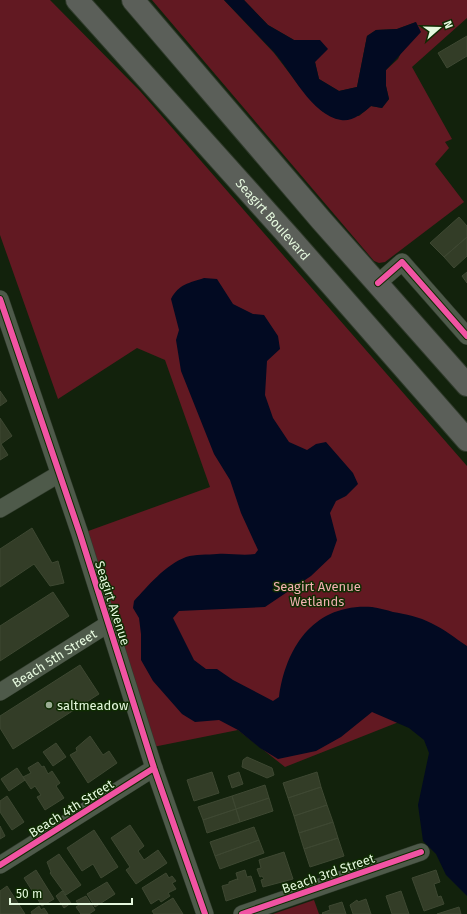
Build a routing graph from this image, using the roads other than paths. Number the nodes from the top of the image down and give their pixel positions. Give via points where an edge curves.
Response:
1 (77, 0) edge
2 (133, 0) edge
3 (378, 283) junction
4 (0, 299) edge
5 (467, 336) edge
6 (467, 385) edge
7 (467, 440) edge
8 (59, 474) junction
9 (0, 509) edge
10 (108, 624) junction
11 (0, 692) edge
12 (154, 768) junction
13 (421, 852) dead end
14 (0, 865) edge
15 (205, 914) edge
16 (242, 914) edge

1 - 7 main road, Seagirt Boulevard
2 - 3 main road
3 - 5 street via 402,262
3 - 6 main road
4 - 8 street, Seagirt Avenue
8 - 9 street
8 - 10 street, Seagirt Avenue
10 - 11 street, Beach 5th Street
10 - 12 street, Seagirt Avenue
12 - 14 street, Beach 4th Street
12 - 15 street, Seagirt Avenue
13 - 16 street, Beach 3rd Street

